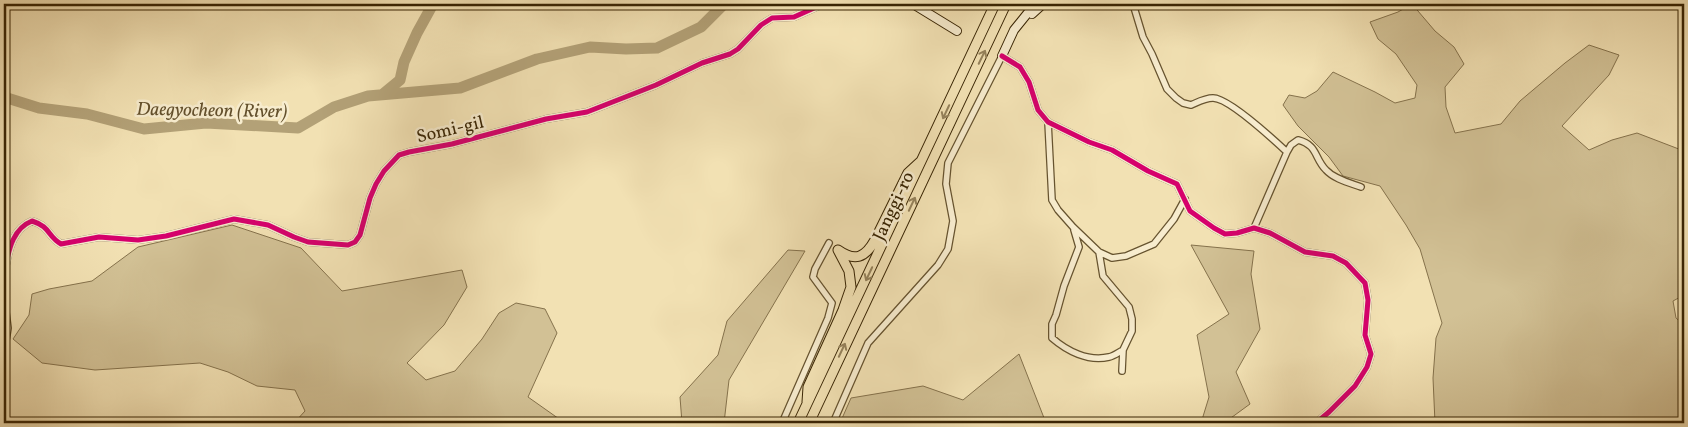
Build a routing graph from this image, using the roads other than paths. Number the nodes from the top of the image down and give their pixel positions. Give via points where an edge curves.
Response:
1 (823, 4) edge
2 (912, 4) edge
3 (995, 4) edge
4 (1006, 4) edge
5 (1035, 4) edge
6 (1042, 4) edge
7 (1132, 4) edge
8 (925, 7) edge
9 (1014, 30) junction
10 (957, 31) dead end
11 (1002, 56) junction
12 (1048, 122) junction
13 (1287, 152) junction
14 (923, 159) junction
15 (1361, 187) dead end
16 (1184, 199) junction
17 (1073, 227) junction
18 (1254, 228) junction
19 (828, 243) dead end
20 (1099, 252) junction
21 (5, 266) edge
22 (1124, 350) junction
23 (4, 353) edge
24 (1122, 371) dead end
25 (807, 406) junction
26 (782, 423) edge
27 (798, 423) edge
28 (809, 423) edge
29 (833, 423) edge
30 (1316, 423) edge

1 - 21 street, Somi-gil via 794,16 772,18 730,54 586,112 399,155 376,184 360,235 348,245 308,242 268,225 234,219 138,240 99,237 61,244 47,228 32,221 16,234
2 - 8 street
3 -> 14 main road, Janggi-ro
28 -> 4 main road, Janggi-ro
5 - 9 street
6 - 9 street
7 - 13 street via 1167,89 1176,98 1191,106 1205,98 1223,100
8 - 10 street
9 - 11 street
11 - 12 street via 1020,67 1029,82 1038,110
11 - 29 street via 948,163 946,184 952,220 948,249 938,265 868,343
12 - 16 street via 1177,184
12 - 17 street via 1052,200
13 - 15 street via 1298,140 1307,142 1326,171
13 - 18 street
14 -> 25 main road, Janggi-ro
14 - 25 main road via 908,173 868,250 854,257 838,250 849,271 851,287 808,387
16 - 18 street via 1190,211 1226,234
16 - 20 street via 1174,219 1154,244 1126,256 1112,258
17 - 20 street
17 - 22 street via 1079,247 1052,324 1052,338 1068,350 1089,358 1109,357
18 - 30 street via 1305,252 1332,256 1346,263 1365,283 1368,300 1366,335 1371,354 1367,367 1354,386
19 - 26 street via 813,277 832,303
20 - 22 street via 1103,276 1129,306 1132,331
21 - 23 street, Somi-gil via 8,328
22 - 24 street
25 - 27 main road, Janggi-ro

